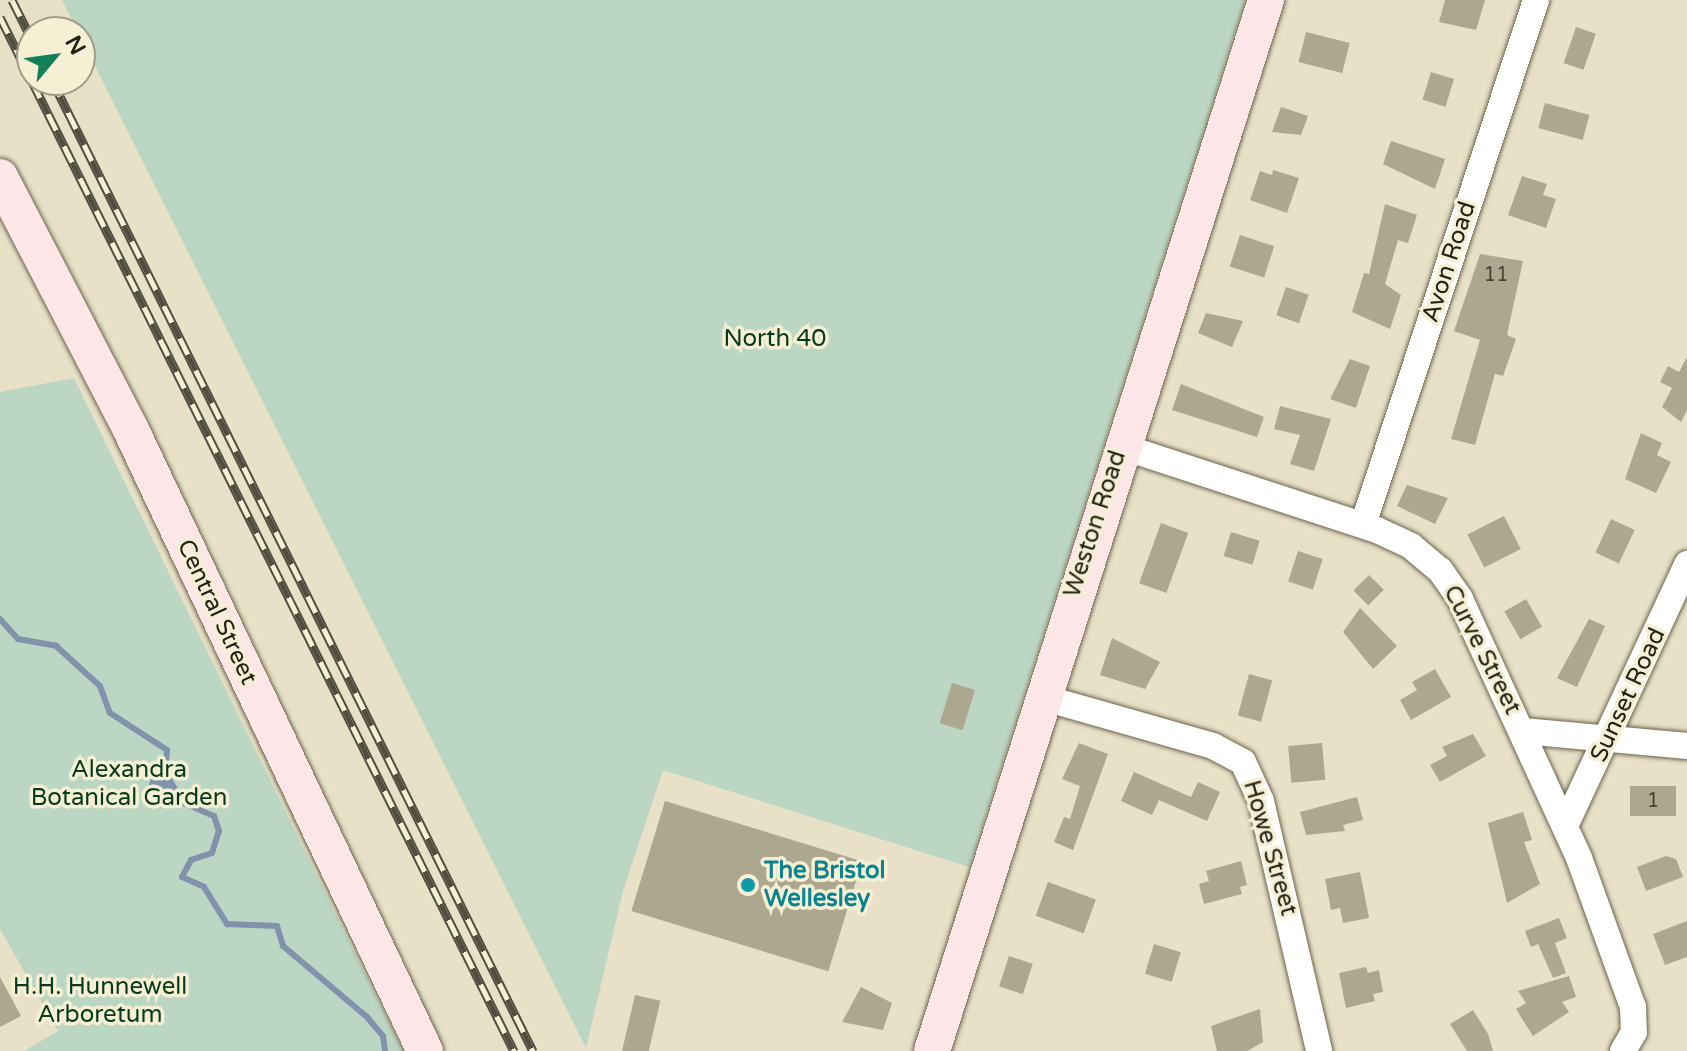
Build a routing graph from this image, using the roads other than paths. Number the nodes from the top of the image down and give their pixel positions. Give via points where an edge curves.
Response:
1 (1266, 0) edge
2 (1536, 0) edge
3 (0, 177) edge
4 (1120, 446) junction
5 (1363, 525) junction
6 (1687, 564) edge
7 (1041, 697) junction
8 (1523, 731) junction
9 (1611, 738) junction
10 (1687, 746) edge
11 (1566, 824) junction
12 (425, 1051) edge
13 (932, 1051) edge
14 (1319, 1051) edge
15 (1623, 1051) edge

1 - 4 main road, Weston Road
2 - 5 street, Avon Road
3 - 12 main road, Central Street via 125,417
4 - 5 street, Curve Street
4 - 7 main road, Weston Road
5 - 8 street, Curve Street via 1411,546 1447,579
6 - 9 street, Sunset Road
7 - 13 main road, Weston Road
7 - 14 street, Howe Street via 1213,746 1243,762 1261,801
8 - 9 street
8 - 11 street, Curve Street
9 - 10 street
9 - 11 street, Sunset Road
11 - 15 street, Curve Street via 1633,1007 1634,1032

